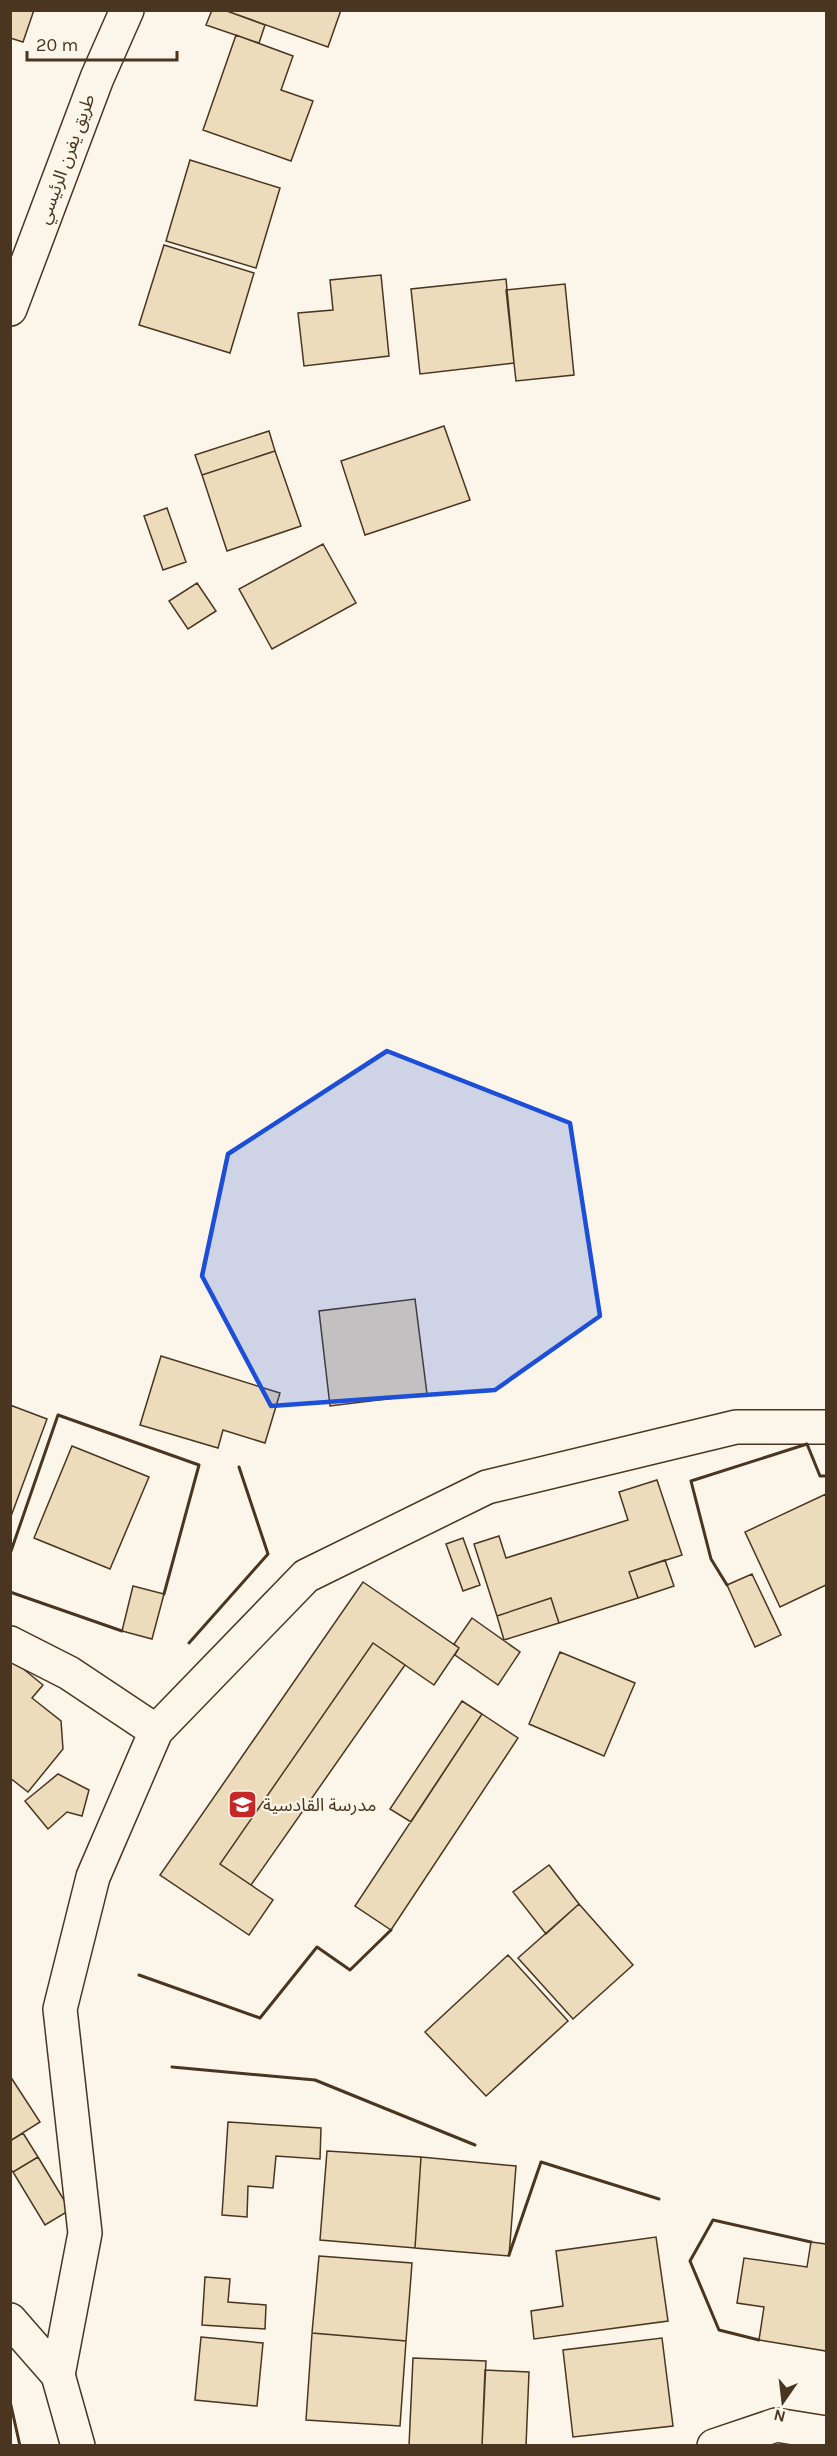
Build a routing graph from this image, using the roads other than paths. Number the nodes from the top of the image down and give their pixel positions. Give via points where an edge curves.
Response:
1 (127, 10) edge
2 (10, 309) edge
3 (826, 1427) edge
4 (10, 1643) edge
5 (156, 1731) junction
6 (10, 2320) edge
7 (58, 2375) junction
8 (826, 2433) edge
9 (78, 2445) edge
10 (714, 2445) edge

1 - 2 street, طريق يفرن الرئيسي via 97,78
3 - 5 street via 736,1427 487,1487 306,1576
4 - 5 street via 69,1673
5 - 7 street via 93,1877 60,2009 85,2233
6 - 7 street
7 - 9 street
8 - 10 street via 776,2425

